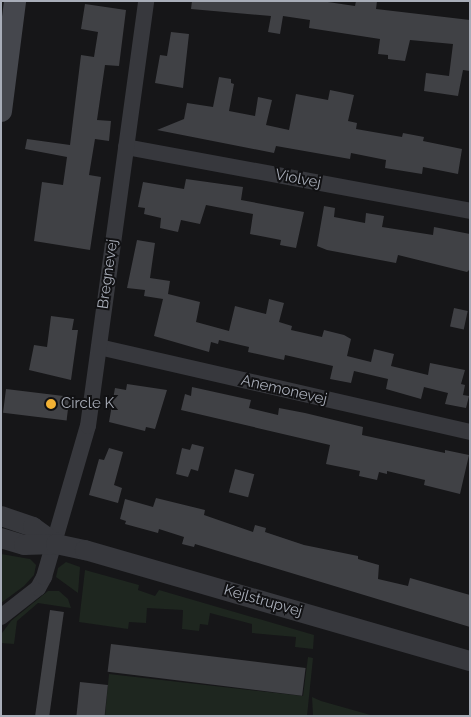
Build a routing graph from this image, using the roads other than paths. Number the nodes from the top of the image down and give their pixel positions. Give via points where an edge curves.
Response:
1 (15, 1) edge
2 (146, 1) edge
3 (1, 111) edge
4 (126, 147) junction
5 (470, 211) edge
6 (99, 347) junction
7 (470, 432) edge
8 (1, 516) edge
9 (1, 538) edge
10 (56, 544) junction
11 (1, 618) edge
12 (470, 661) edge

1 - 3 main road
2 - 4 street, Bregnevej
4 - 5 street, Violvej
4 - 6 street, Bregnevej
6 - 7 street, Anemonevej
6 - 10 street, Bregnevej via 88,426
8 - 10 street, Kejlstrupvej via 32,526
9 - 10 street, Kejlstrupvej via 24,545
10 - 11 street, Bregnevej via 38,588
10 - 12 street, Kejlstrupvej

